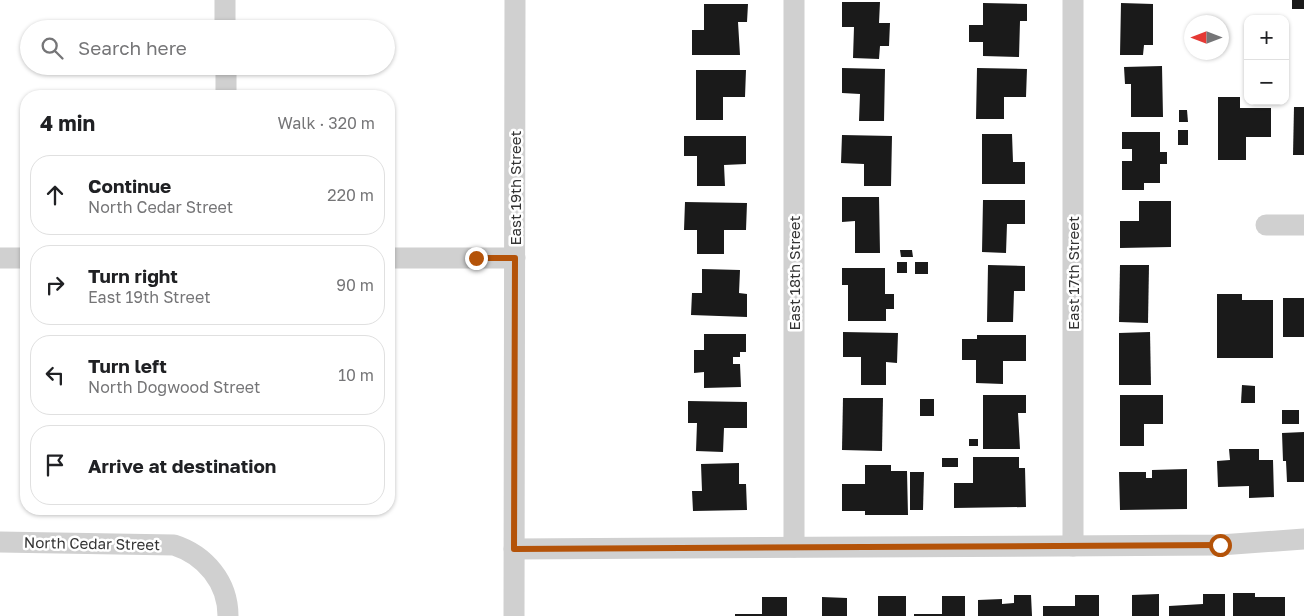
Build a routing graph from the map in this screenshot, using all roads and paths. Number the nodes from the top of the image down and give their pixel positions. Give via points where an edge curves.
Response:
1 (225, 0) edge
2 (515, 0) edge
3 (794, 0) edge
4 (1072, 0) edge
5 (225, 20) edge
6 (226, 75) edge
7 (226, 90) edge
8 (1266, 225) dead end
9 (1304, 225) edge
10 (0, 258) edge
11 (20, 258) edge
12 (395, 258) edge
13 (515, 258) junction
14 (1304, 539) edge
15 (0, 542) edge
16 (1072, 546) junction
17 (794, 547) junction
18 (514, 549) junction
19 (228, 616) edge
20 (514, 616) edge

1 - 5 street
2 - 13 street, East 19th Street
3 - 17 street, East 18th Street
4 - 16 street, East 17th Street
6 - 7 street
8 - 9 street
10 - 11 street
12 - 13 street
13 - 18 street, East 19th Street
14 - 16 street via 1228,544
15 - 19 street, North Cedar Street via 174,545 187,550 208,566 222,587
16 - 17 street
17 - 18 street
18 - 20 street, East 19th Street

